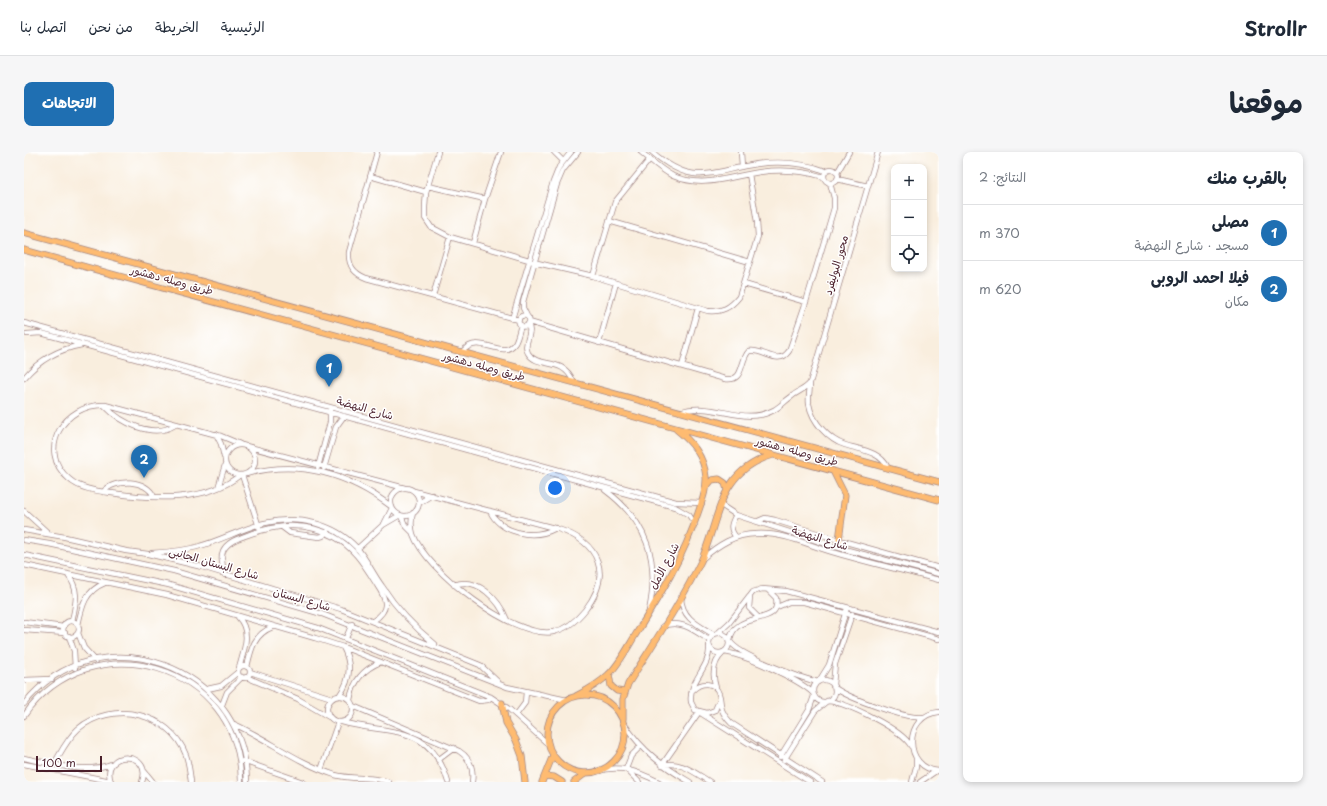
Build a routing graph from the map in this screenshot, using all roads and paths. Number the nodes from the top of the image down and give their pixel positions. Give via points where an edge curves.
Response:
1 (377, 152) edge
2 (438, 152) edge
3 (501, 152) edge
4 (554, 152) edge
5 (571, 152) edge
6 (578, 152) edge
7 (641, 152) edge
8 (652, 152) edge
9 (741, 152) edge
10 (849, 152) edge
11 (878, 152) edge
12 (650, 159) junction
13 (563, 161) junction
14 (742, 167) junction
15 (826, 171) junction
16 (837, 173) junction
17 (749, 174) junction
18 (370, 176) junction
19 (824, 178) junction
20 (837, 179) junction
21 (830, 183) junction
22 (428, 186) junction
23 (868, 186) junction
24 (426, 192) junction
25 (485, 199) junction
26 (609, 221) junction
27 (24, 233) edge
28 (450, 237) junction
29 (473, 243) junction
30 (24, 250) edge
31 (531, 261) junction
32 (750, 262) junction
33 (593, 276) junction
34 (616, 283) junction
35 (744, 284) junction
36 (433, 296) junction
37 (806, 302) junction
38 (698, 308) junction
39 (526, 316) junction
40 (512, 318) junction
41 (24, 323) edge
42 (520, 323) junction
43 (529, 323) junction
44 (32, 326) junction
45 (26, 335) edge
46 (516, 340) junction
47 (84, 343) junction
48 (526, 343) junction
49 (599, 343) junction
50 (462, 351) junction
51 (682, 366) junction
52 (24, 378) edge
53 (573, 381) junction
54 (810, 382) junction
55 (105, 405) junction
56 (330, 410) junction
57 (680, 412) junction
58 (344, 416) junction
59 (176, 425) junction
60 (674, 428) junction
61 (216, 434) junction
62 (240, 444) junction
63 (246, 446) junction
64 (774, 455) junction
65 (224, 458) junction
66 (225, 464) junction
67 (322, 465) junction
68 (888, 468) junction
69 (320, 471) junction
70 (833, 471) junction
71 (243, 475) junction
72 (572, 476) junction
73 (939, 482) edge
74 (602, 487) junction
75 (218, 488) junction
76 (405, 488) junction
77 (706, 488) junction
78 (727, 490) junction
79 (103, 492) junction
80 (414, 492) junction
81 (432, 495) junction
82 (154, 497) junction
83 (939, 500) edge
84 (702, 502) junction
85 (418, 503) junction
86 (721, 505) junction
87 (392, 508) junction
88 (24, 511) edge
89 (490, 511) junction
90 (413, 513) junction
91 (400, 515) junction
92 (736, 515) junction
93 (758, 521) junction
94 (695, 524) junction
95 (258, 525) junction
96 (383, 525) junction
97 (329, 527) junction
98 (556, 528) junction
99 (24, 530) edge
100 (260, 530) junction
101 (412, 532) junction
102 (326, 533) junction
103 (49, 534) junction
104 (736, 537) junction
105 (24, 540) edge
106 (839, 540) junction
107 (357, 549) junction
108 (148, 554) junction
109 (864, 554) junction
110 (24, 555) edge
111 (46, 558) junction
112 (701, 560) junction
113 (863, 560) junction
114 (24, 565) edge
115 (44, 568) junction
116 (939, 568) edge
117 (931, 572) junction
118 (66, 574) junction
119 (939, 574) edge
120 (225, 575) junction
121 (929, 577) junction
122 (939, 580) edge
123 (105, 583) junction
124 (454, 585) junction
125 (766, 589) junction
126 (276, 591) junction
127 (750, 596) junction
128 (681, 598) junction
129 (273, 600) junction
130 (776, 607) junction
131 (847, 607) junction
132 (854, 609) junction
133 (845, 613) junction
134 (851, 615) junction
135 (237, 616) junction
136 (648, 616) junction
137 (758, 617) junction
138 (507, 620) junction
139 (373, 621) junction
140 (24, 622) edge
141 (72, 622) junction
142 (352, 624) junction
143 (78, 625) junction
144 (663, 626) junction
145 (64, 627) junction
146 (273, 627) junction
147 (318, 628) junction
148 (24, 630) edge
149 (939, 632) edge
150 (78, 633) junction
151 (716, 633) junction
152 (67, 635) junction
153 (315, 638) junction
154 (346, 638) junction
155 (939, 639) edge
156 (709, 640) junction
157 (730, 641) junction
158 (709, 646) junction
159 (343, 647) junction
160 (439, 648) junction
161 (723, 652) junction
162 (95, 660) junction
163 (381, 662) junction
164 (97, 666) junction
165 (75, 667) junction
166 (247, 667) junction
167 (176, 669) junction
168 (239, 670) junction
169 (250, 672) junction
170 (77, 673) junction
171 (174, 674) junction
172 (609, 674) junction
173 (244, 677) junction
174 (52, 679) junction
175 (24, 680) edge
176 (818, 681) junction
177 (499, 684) junction
178 (834, 687) junction
179 (207, 689) junction
180 (716, 689) junction
181 (693, 690) junction
182 (526, 692) junction
183 (625, 692) junction
184 (813, 694) junction
185 (339, 696) junction
186 (576, 696) junction
187 (332, 698) junction
188 (491, 698) junction
189 (720, 698) junction
190 (350, 700) junction
191 (567, 700) junction
192 (828, 701) junction
193 (502, 703) junction
194 (24, 704) edge
195 (222, 705) junction
196 (353, 706) junction
197 (938, 711) edge
198 (699, 712) junction
199 (516, 715) junction
200 (24, 716) edge
201 (330, 717) junction
202 (924, 717) junction
203 (623, 719) junction
204 (340, 722) junction
205 (234, 724) junction
206 (625, 725) junction
207 (548, 744) junction
208 (641, 746) junction
209 (911, 746) junction
210 (454, 748) junction
211 (552, 755) junction
212 (781, 755) junction
213 (24, 758) edge
214 (786, 758) junction
215 (916, 758) junction
216 (438, 760) junction
217 (777, 760) junction
218 (240, 761) junction
219 (246, 761) junction
220 (114, 763) junction
221 (24, 764) edge
222 (54, 764) junction
223 (782, 764) junction
224 (662, 765) junction
225 (626, 769) junction
226 (321, 770) junction
227 (144, 771) junction
228 (937, 771) edge
229 (596, 772) junction
230 (586, 773) junction
231 (545, 776) junction
232 (111, 781) edge
233 (142, 782) edge
234 (153, 782) edge
235 (191, 782) edge
236 (241, 782) edge
237 (248, 782) edge
238 (303, 782) edge
239 (389, 782) edge
240 (448, 782) edge
241 (472, 782) edge
242 (525, 782) edge
243 (542, 782) edge
244 (562, 782) edge
245 (574, 782) edge
246 (639, 782) edge
247 (659, 782) edge
248 (690, 782) edge
249 (710, 782) edge
250 (810, 782) edge
251 (822, 782) edge
252 (912, 782) edge
253 (920, 782) edge

1 - 18 street
2 - 22 street
3 - 25 street
4 - 13 street
5 - 13 street
6 - 31 street via 559,176
7 - 12 street
8 - 14 street via 671,166 692,174 715,174
9 - 14 street
10 - 16 street
11 - 23 street, محور البوليفرد
12 - 17 street via 668,173 692,181 717,182
12 - 26 street via 617,198
13 - 31 street via 553,182
14 - 15 street via 764,163 788,163
15 - 16 street via 832,170
15 - 19 street
16 - 20 street
17 - 19 street via 783,170 806,172
17 - 32 street via 758,229 757,243
18 - 24 street
18 - 36 street via 349,252 350,265 359,276
19 - 21 street
20 - 21 street
20 - 23 street
21 - 37 street via 834,208
22 - 24 street
22 - 25 street
23 - 54 street, محور البوليفرد
24 - 28 street via 424,212 428,223 435,231
25 - 29 street
26 - 32 street
26 - 33 street
27 - 50 main road, طريق وصله دهشور
28 - 29 street
28 - 36 street
29 - 31 street
30 - 60 main road, طريق وصله دهشور
31 - 33 street
31 - 39 street via 523,302
31 - 40 street
32 - 35 street
33 - 34 street
34 - 38 street
34 - 49 street
35 - 37 street
35 - 38 street via 739,297 726,309 717,312
36 - 40 street
37 - 51 street via 785,356 777,358 749,351 740,374 729,380
38 - 51 street
39 - 42 street via 522,316
39 - 43 street
40 - 42 street
41 - 44 street, شارع النهضة
42 - 43 street via 525,326
42 - 46 street
43 - 48 street via 531,330
43 - 49 street
44 - 45 street
44 - 47 street, شارع النهضة
45 - 47 street, شارع النهضة via 41,333
46 - 48 street
46 - 50 street via 512,346 505,349 477,343
47 - 52 street via 54,354
47 - 56 street, شارع النهضة
48 - 53 street via 526,349 531,357 563,368
49 - 51 street
50 - 53 main road, طريق وصله دهشور
53 - 57 main road, طريق وصله دهشور
54 - 57 street via 775,410 760,415 739,416 700,408
54 - 68 street, محور البوليفرد via 812,413 824,431 843,445 878,455
55 - 59 street
55 - 59 street via 123,420 145,428 162,430
55 - 79 street via 88,406 72,414 61,427 55,448 59,467 69,479 81,487
56 - 58 street, شارع النهضة
56 - 67 street via 330,426
56 - 72 street, شارع النهضة
57 - 68 main road, طريق وصله دهشور
58 - 67 street via 336,427
58 - 72 street, شارع النهضة
59 - 61 street
60 - 64 main road, طريق وصله دهشور
60 - 77 main road, شارع الأمل via 690,441 701,458
61 - 62 street
61 - 65 street
62 - 63 street
62 - 65 street via 230,448
63 - 67 street
63 - 71 street via 253,451 255,460 253,468
64 - 70 main road, طريق وصله دهشور
64 - 78 main road via 745,468
65 - 66 street
66 - 71 street via 231,473
66 - 75 street
67 - 69 street
67 - 76 street
68 - 73 main road, طريق وصله دهشور
69 - 71 street via 286,468
69 - 87 street via 354,483
70 - 83 main road, طريق وصله دهشور
70 - 106 main road via 845,495
71 - 75 street
71 - 95 street
72 - 74 street, شارع النهضة
72 - 84 street, شارع النهضة via 676,502
74 - 94 street, شارع النهضة via 675,507 684,512
74 - 136 street via 630,513 647,543 652,560
75 - 82 street via 188,495
76 - 80 street
76 - 87 street via 395,493 391,499
77 - 78 main road via 712,480 719,479 725,483
77 - 84 main road, شارع الأمل
78 - 86 main road
79 - 82 street
79 - 82 street via 115,484 134,483 147,487
80 - 81 street
80 - 85 street
81 - 85 street
81 - 89 street
84 - 94 main road, شارع الأمل
85 - 90 street
86 - 92 street, شارع النهضة
86 - 112 main road
87 - 91 street
87 - 96 street
88 - 103 street
89 - 98 street
89 - 98 street via 498,523 522,533 540,534
90 - 91 street
90 - 101 street
91 - 96 street
91 - 101 street
92 - 93 street, شارع النهضة
92 - 104 street via 731,525
93 - 106 street via 765,518 775,520
93 - 109 street, شارع النهضة
94 - 136 main road, شارع الأمل via 680,559
95 - 97 street via 292,520
95 - 100 street
95 - 108 street via 198,547
96 - 107 street
97 - 102 street
97 - 107 street via 345,537
98 - 138 street via 582,539 593,552 600,573 594,596 576,620 568,627 557,631 531,631
99 - 103 street, شارع البستان الجانبى
100 - 102 street via 304,527
100 - 120 street via 234,540 226,546 222,560
101 - 124 street via 429,560
102 - 139 street via 344,543 356,554 384,596 384,610
103 - 108 street, شارع البستان الجانبى
104 - 112 street, شارع النهضة via 717,547
104 - 113 street, شارع النهضة via 755,534 776,535
105 - 129 street, شارع البستان via 174,571
106 - 116 street
107 - 160 street via 393,602
108 - 120 street, شارع البستان الجانبى
109 - 113 street
109 - 117 street, شارع النهضة
110 - 111 street
111 - 115 street
111 - 147 street via 169,586
112 - 128 main road
113 - 121 street, شارع النهضة
114 - 115 street
115 - 118 street
117 - 119 street, شارع النهضة
117 - 121 street
118 - 123 street
118 - 141 street via 73,582 77,593
120 - 126 street, شارع البستان الجانبى
121 - 122 street, شارع النهضة
123 - 135 street via 167,595
123 - 143 street via 91,591 84,600
124 - 138 street
124 - 138 street via 468,583 482,589 499,604
125 - 127 street via 757,590
125 - 130 street via 774,594
125 - 131 street via 794,593
126 - 129 street
126 - 139 street, شارع البستان الجانبى via 341,609
127 - 137 street via 749,608
127 - 151 street via 729,623
128 - 144 main road
128 - 151 street via 688,617
129 - 142 street, شارع البستان
130 - 133 street via 789,602 804,602
130 - 137 street via 767,617
131 - 132 street
131 - 133 street
132 - 134 street
132 - 149 street
133 - 134 street
133 - 176 street via 829,666
134 - 155 street
134 - 178 street via 836,664
135 - 146 street
135 - 168 street via 244,625 247,636
136 - 172 main road, شارع الأمل
137 - 157 street via 739,626 731,634
139 - 160 street, شارع البستان الجانبى
140 - 145 street
141 - 143 street
141 - 145 street via 68,622
142 - 154 street
142 - 177 street, شارع البستان
143 - 150 street
144 - 156 street via 683,625
144 - 183 main road
145 - 152 street
146 - 153 street
146 - 166 street via 262,632 254,642
147 - 153 street
147 - 154 street
148 - 152 street
150 - 152 street via 73,636
150 - 162 street via 84,648
151 - 156 street
151 - 157 street via 726,634
152 - 165 street via 74,651
153 - 159 street
154 - 188 street
156 - 158 street
157 - 161 street via 728,648
157 - 176 street via 736,649 755,658 795,675
158 - 161 street via 716,653
158 - 181 street via 709,657 695,681
159 - 163 street
159 - 185 street via 348,659 349,672
160 - 177 street, شارع البستان الجانبى via 480,665
161 - 180 street via 714,667
161 - 184 street via 737,655 793,679
162 - 164 street
162 - 165 street
162 - 167 street via 136,658
163 - 188 street via 479,701
163 - 190 street via 368,668 357,679
164 - 170 street
164 - 171 street via 137,664
165 - 170 street
165 - 174 street
166 - 168 street via 243,666
166 - 169 street
167 - 171 street
167 - 179 street
168 - 173 street
168 - 179 street via 221,686
169 - 173 street
169 - 187 street
170 - 200 street via 48,691
171 - 218 street via 201,692 219,711 230,732
172 - 183 main road via 611,686 617,691
172 - 186 main road, شارع الأمل via 594,687
173 - 195 street via 227,692
173 - 201 street via 298,699
174 - 175 street
174 - 194 street
176 - 178 street via 827,680
176 - 184 street
177 - 182 street, شارع البستان
178 - 192 street via 833,697
178 - 202 street via 847,695 912,718
179 - 195 street
180 - 181 street via 705,684 696,686
180 - 189 street
181 - 198 street via 690,702
182 - 191 street, شارع البستان
182 - 199 street via 526,703
183 - 203 main road
184 - 192 street via 818,700
184 - 212 street via 809,710
185 - 187 street
185 - 190 street
186 - 191 main road
186 - 203 main road via 595,695 604,698
187 - 201 street via 327,706
188 - 193 street
189 - 198 street via 718,706 711,712
189 - 212 street via 724,714 731,723
190 - 196 street
191 - 207 main road via 557,707 550,718
192 - 209 street via 847,705 899,732
192 - 214 street via 815,712
193 - 199 street
193 - 242 main road via 506,723 522,756
195 - 205 street
196 - 204 street via 351,716
196 - 210 street
197 - 202 street
198 - 217 street
198 - 224 street
199 - 207 street
201 - 204 street
202 - 209 street via 912,733
203 - 206 main road
204 - 216 street via 402,732 420,741
204 - 226 street
205 - 219 street
205 - 226 street
206 - 208 street
206 - 229 main road via 625,740 620,754 609,766
207 - 211 main road
208 - 224 street
208 - 225 street via 631,756
209 - 215 street
210 - 216 street
210 - 241 street via 464,754 471,764
211 - 230 main road via 568,768
211 - 231 main road
212 - 214 street
212 - 217 street
213 - 222 street
214 - 223 street
214 - 251 street
215 - 228 street via 924,767
215 - 252 street
216 - 240 street
217 - 223 street
218 - 219 street
218 - 236 street
219 - 237 street
219 - 238 street
220 - 222 street via 82,769
220 - 227 street via 123,757 134,758
220 - 232 street via 110,771
221 - 232 street
222 - 235 street via 69,739 90,721 117,713 132,713 158,722 170,731 186,754
223 - 250 street
224 - 248 street
224 - 249 street via 680,765
225 - 229 street via 610,768
225 - 246 street
225 - 247 street
226 - 239 street via 344,777
227 - 233 street
227 - 234 street
228 - 253 street
229 - 230 main road
230 - 245 main road
231 - 243 main road
231 - 244 main road via 554,777

